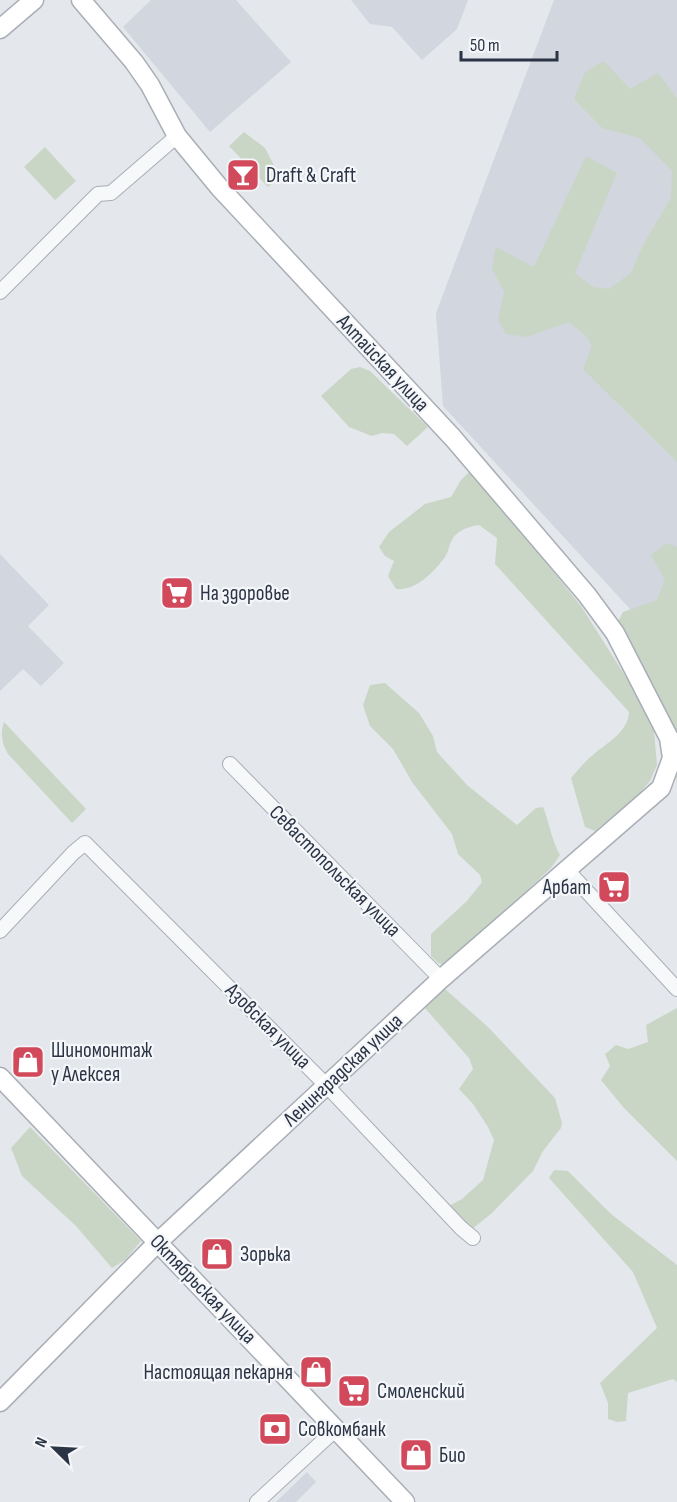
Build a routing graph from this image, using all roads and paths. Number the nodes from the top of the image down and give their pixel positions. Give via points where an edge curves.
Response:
1 (34, 0) edge
2 (81, 0) edge
3 (0, 29) edge
4 (177, 136) junction
5 (0, 292) edge
6 (669, 738) joint
7 (230, 764) dead end
8 (568, 871) junction
9 (0, 931) edge
10 (441, 979) junction
11 (676, 989) edge
12 (0, 1077) edge
13 (327, 1086) junction
14 (473, 1238) dead end
15 (158, 1242) junction
16 (0, 1402) edge
17 (336, 1429) junction
18 (257, 1502) edge
19 (405, 1502) edge

1 - 3 street
2 - 4 street, Алтайская улица via 150,85
4 - 5 street via 111,193 98,194
4 - 6 street, Алтайская улица via 219,187 453,438 587,595 615,633
6 - 8 street, Ленинградская улица via 672,758 662,788
7 - 10 street, Севастопольская улица
8 - 10 street, Ленинградская улица
8 - 11 street
9 - 13 street, Азовская улица via 85,843
10 - 13 street, Ленинградская улица
12 - 15 street, Октябрьская улица
13 - 14 street, Азовская улица
13 - 15 street, Ленинградская улица
15 - 16 street, Ленинградская улица
15 - 17 street, Октябрьская улица
17 - 18 street
17 - 19 street, Октябрьская улица

